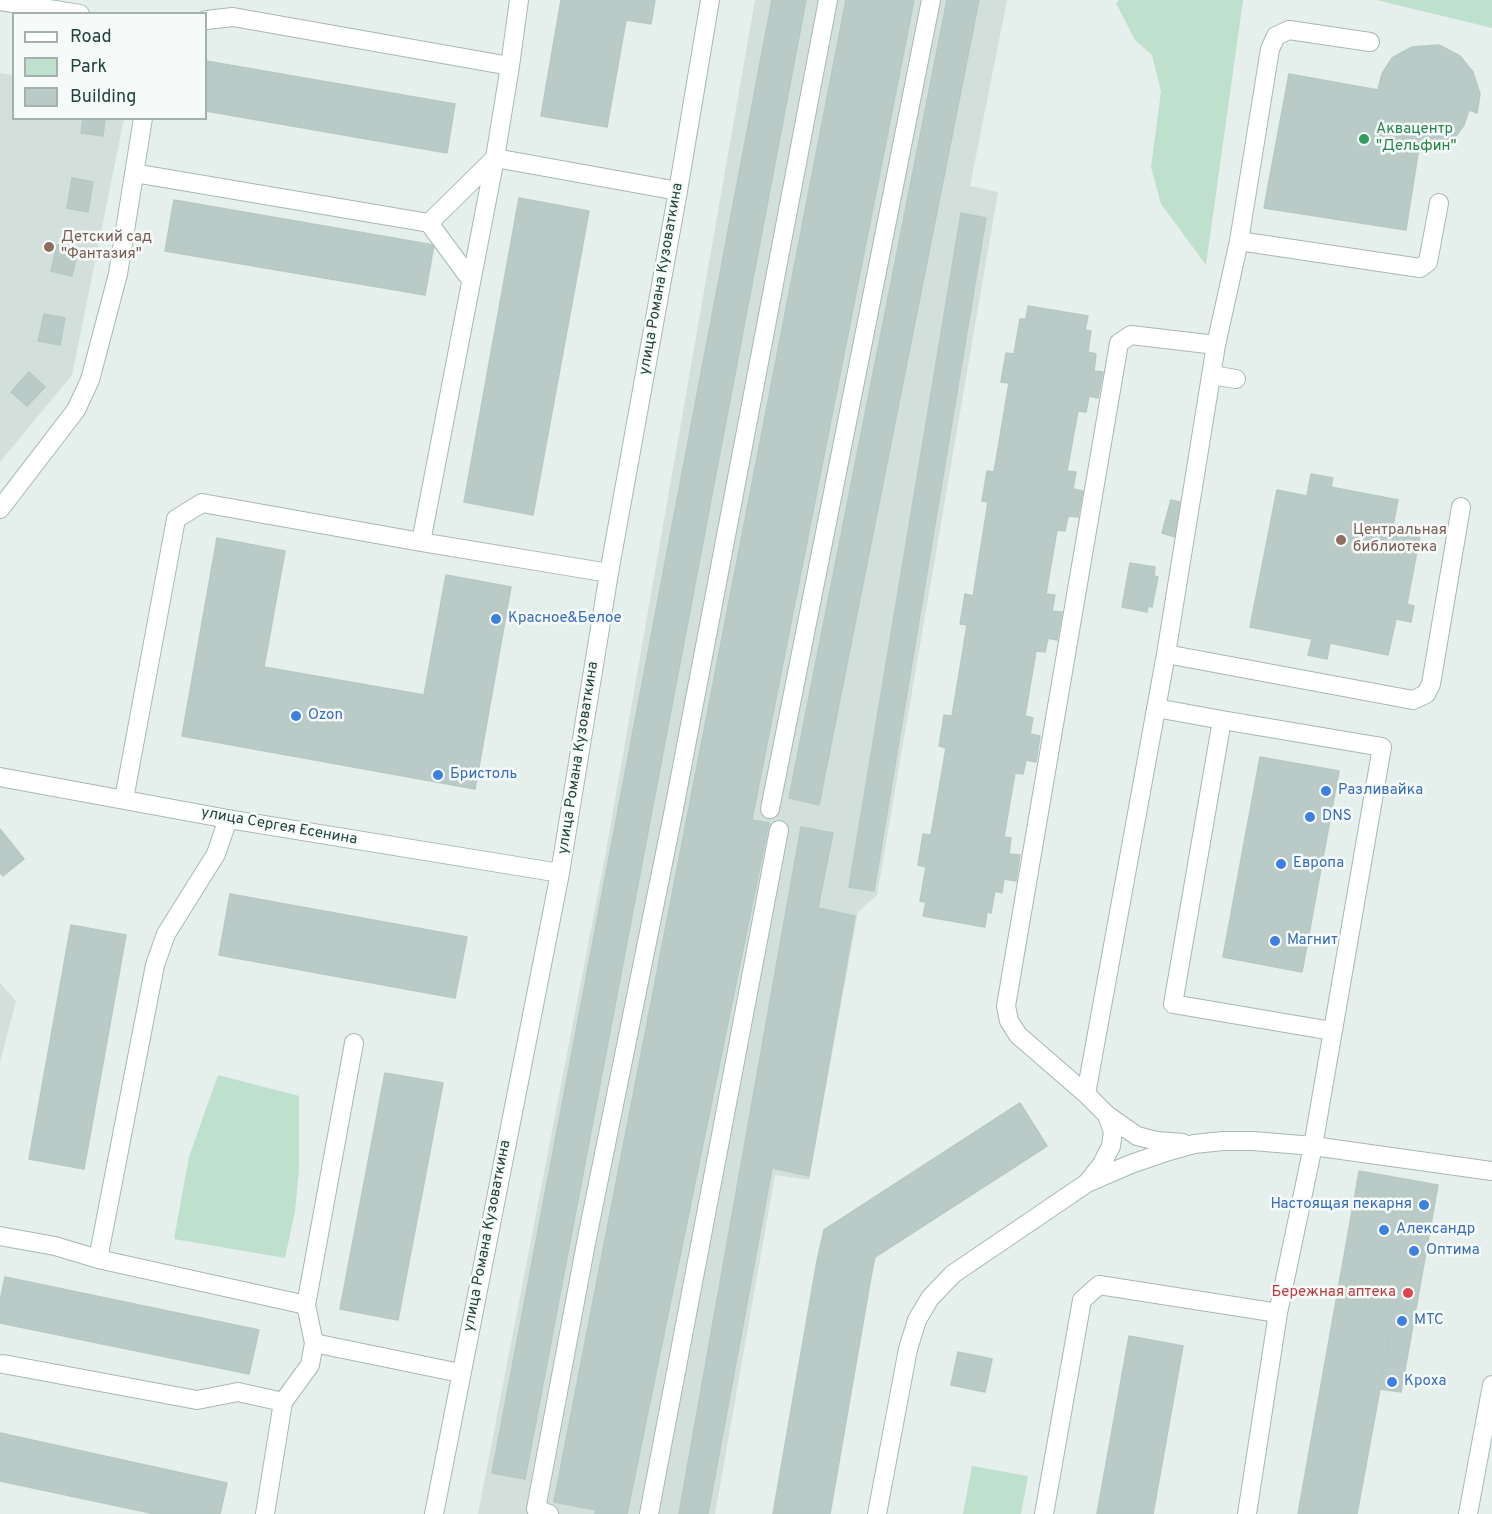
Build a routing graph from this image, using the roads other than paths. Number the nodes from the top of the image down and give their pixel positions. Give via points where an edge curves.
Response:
1 (519, 0) edge
2 (710, 0) edge
3 (828, 0) edge
4 (931, 0) edge
5 (0, 1) edge
6 (68, 12) edge
7 (207, 20) edge
8 (1370, 42) dead end
9 (510, 66) junction
10 (143, 120) edge
11 (495, 158) junction
12 (134, 173) junction
13 (678, 191) junction
14 (1439, 203) dead end
15 (429, 222) junction
16 (1239, 241) junction
17 (471, 280) junction
18 (1216, 345) junction
19 (1211, 375) junction
20 (1236, 379) dead end
21 (1461, 507) dead end
22 (0, 509) edge
23 (421, 542) junction
24 (609, 573) junction
25 (1166, 654) junction
26 (1156, 708) junction
27 (1222, 720) junction
28 (0, 777) edge
29 (124, 799) junction
30 (771, 809) dead end
31 (228, 819) junction
32 (778, 830) dead end
33 (560, 873) junction
34 (1332, 1031) junction
35 (354, 1042) dead end
36 (1086, 1095) junction
37 (1107, 1115) junction
38 (1194, 1144) junction
39 (1312, 1146) junction
40 (1492, 1171) edge
41 (1087, 1183) junction
42 (0, 1236) edge
43 (98, 1259) junction
44 (306, 1305) junction
45 (1278, 1313) junction
46 (314, 1343) junction
47 (3, 1364) dead end
48 (460, 1373) junction
49 (1492, 1385) edge
50 (284, 1402) junction
51 (540, 1512) edge
52 (265, 1514) edge
53 (434, 1514) edge
54 (649, 1514) edge
55 (877, 1514) edge
56 (1044, 1514) edge
57 (1247, 1514) edge
58 (1468, 1514) edge

1 - 9 street
2 - 13 street, улица Романа Кузоваткина
3 - 51 street via 587,1238
4 - 30 street
5 - 6 street
7 - 9 street via 233,17
8 - 16 street via 1289,30 1276,36 1270,49
9 - 11 street
10 - 12 street
11 - 13 street
11 - 15 street
11 - 17 street
12 - 15 street
12 - 22 street via 118,274 84,396
13 - 24 street, улица Романа Кузоваткина
14 - 16 street via 1428,262 1420,268
15 - 17 street
16 - 18 street
17 - 23 street
18 - 19 street
18 - 36 street via 1131,335 1119,343 1006,1006 1018,1035
19 - 20 street
19 - 25 street
21 - 25 street via 1431,684 1426,694 1413,700
23 - 24 street
23 - 29 street via 202,503 176,519
24 - 33 street, улица Романа Кузоваткина
25 - 26 street
26 - 27 street
26 - 36 street
27 - 34 street via 1173,1004
27 - 34 street via 1382,747
28 - 29 street, улица Сергея Есенина
29 - 31 street, улица Сергея Есенина
31 - 33 street, улица Сергея Есенина
31 - 43 street via 216,854 166,934 155,965
32 - 54 street
33 - 48 street, улица Романа Кузоваткина
34 - 39 street
35 - 44 street
36 - 37 street
37 - 38 street via 1137,1136 1157,1142
37 - 41 street via 1113,1132 1111,1146
38 - 39 street via 1253,1141
38 - 41 street
39 - 40 street
39 - 45 street
41 - 55 street via 953,1274 930,1298 917,1320 908,1349
42 - 43 street
43 - 44 street
44 - 46 street
45 - 56 street via 1099,1285 1082,1300
45 - 57 street
46 - 48 street
46 - 50 street via 310,1365
47 - 50 street via 197,1400 238,1392
48 - 53 street, улица Романа Кузоваткина
49 - 58 street
50 - 52 street

